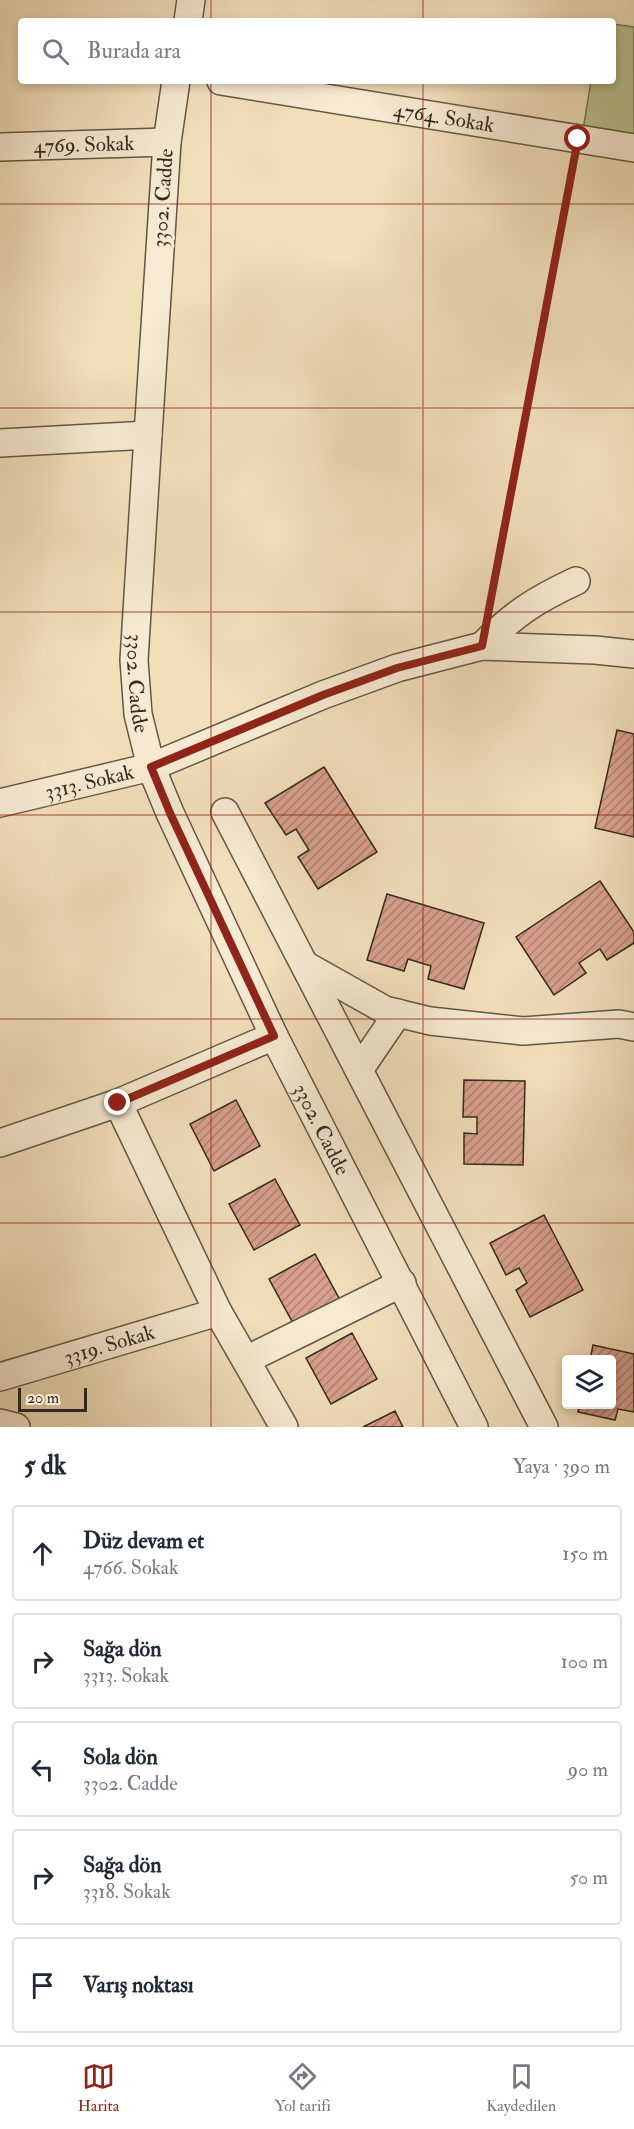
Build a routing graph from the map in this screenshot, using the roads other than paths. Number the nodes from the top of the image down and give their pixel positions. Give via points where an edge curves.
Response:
1 (192, 0) edge
2 (189, 18) edge
3 (176, 84) edge
4 (239, 84) edge
5 (167, 142) junction
6 (0, 147) edge
7 (634, 148) edge
8 (148, 435) junction
9 (0, 442) edge
10 (576, 580) dead end
11 (482, 646) junction
12 (634, 654) edge
13 (151, 767) junction
14 (0, 802) edge
15 (225, 812) dead end
16 (305, 965) junction
17 (398, 1013) junction
18 (629, 1022) edge
19 (274, 1036) junction
20 (359, 1070) junction
21 (118, 1103) junction
22 (0, 1143) edge
23 (402, 1284) junction
24 (218, 1312) junction
25 (246, 1360) junction
26 (0, 1377) edge
27 (0, 1423) edge
28 (16, 1427) edge
29 (284, 1427) edge
30 (474, 1427) edge
31 (544, 1427) edge

1 - 2 street
3 - 5 street, 3302. Cadde
4 - 7 street, 4764. Sokak
5 - 6 street, 4769. Sokak
5 - 8 street, 3302. Cadde
8 - 9 street
8 - 13 street, 3302. Cadde via 134,660 138,714
10 - 11 street via 524,608
11 - 12 street
11 - 13 street, 3313. Sokak via 386,672
13 - 14 street, 3313. Sokak
13 - 19 street, 3302. Cadde
15 - 16 street
16 - 17 street via 385,1010
16 - 20 street
17 - 18 street via 430,1021 523,1031
17 - 20 street
19 - 21 street
19 - 23 street, 3302. Cadde
20 - 31 street
21 - 22 street
21 - 24 street
23 - 25 street
23 - 30 street, 3302. Cadde
24 - 25 street
24 - 26 street, 3319. Sokak
25 - 29 street
27 - 28 street

